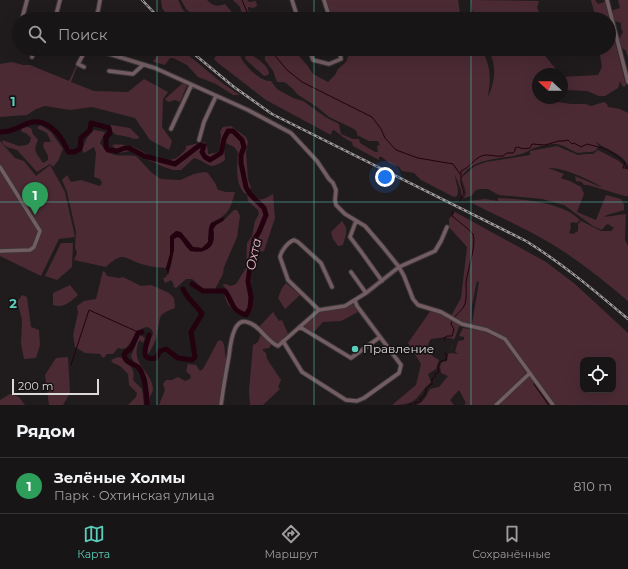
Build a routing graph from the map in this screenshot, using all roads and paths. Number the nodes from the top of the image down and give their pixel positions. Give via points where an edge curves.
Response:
1 (27, 0) edge
2 (60, 0) edge
3 (100, 0) edge
4 (292, 0) edge
5 (324, 0) edge
6 (607, 0) edge
7 (24, 12) edge
8 (57, 12) edge
9 (98, 12) edge
10 (296, 12) edge
11 (328, 12) edge
12 (610, 12) edge
13 (616, 35) edge
14 (82, 56) edge
15 (116, 56) edge
16 (312, 56) edge
17 (340, 56) edge
18 (143, 65) junction
19 (84, 66) dead end
20 (109, 71) dead end
21 (628, 82) edge
22 (192, 86) junction
23 (216, 96) junction
24 (171, 129) dead end
25 (199, 140) dead end
26 (0, 167) edge
27 (45, 190) dead end
28 (23, 204) junction
29 (356, 221) junction
30 (447, 227) dead end
31 (0, 251) edge
32 (399, 267) junction
33 (351, 272) dead end
34 (382, 281) junction
35 (332, 287) dead end
36 (366, 293) junction
37 (354, 301) junction
38 (319, 310) junction
39 (300, 327) junction
40 (380, 337) junction
41 (283, 342) junction
42 (530, 373) junction
43 (221, 405) edge
44 (496, 405) edge
45 (553, 405) edge

1 - 7 street
2 - 8 street
3 - 9 street
4 - 10 street
5 - 11 street
6 - 12 street
13 - 21 street
14 - 19 street via 78,64
15 - 18 street
16 - 17 street via 313,60 329,64 341,59
18 - 20 street via 133,74
18 - 22 street
22 - 23 street
22 - 24 street
23 - 25 street
23 - 29 street via 291,133 333,183 336,190 336,205
26 - 28 street
27 - 28 street
28 - 31 street via 40,231 34,247 30,250
29 - 32 street via 365,226
29 - 34 street via 350,238
30 - 32 street via 435,251
32 - 34 street
32 - 42 street via 418,305 441,312 462,324 500,336
33 - 36 street
34 - 36 street
35 - 38 street via 321,263 298,242 291,241 280,254 288,280
36 - 37 street
37 - 38 street via 345,306
37 - 40 street
38 - 39 street
39 - 40 street via 351,358
39 - 41 street
40 - 41 street via 401,365 401,371 357,401 342,398 302,372
41 - 43 street via 278,346 271,342 248,322 238,325 233,333
42 - 44 street
42 - 45 street

